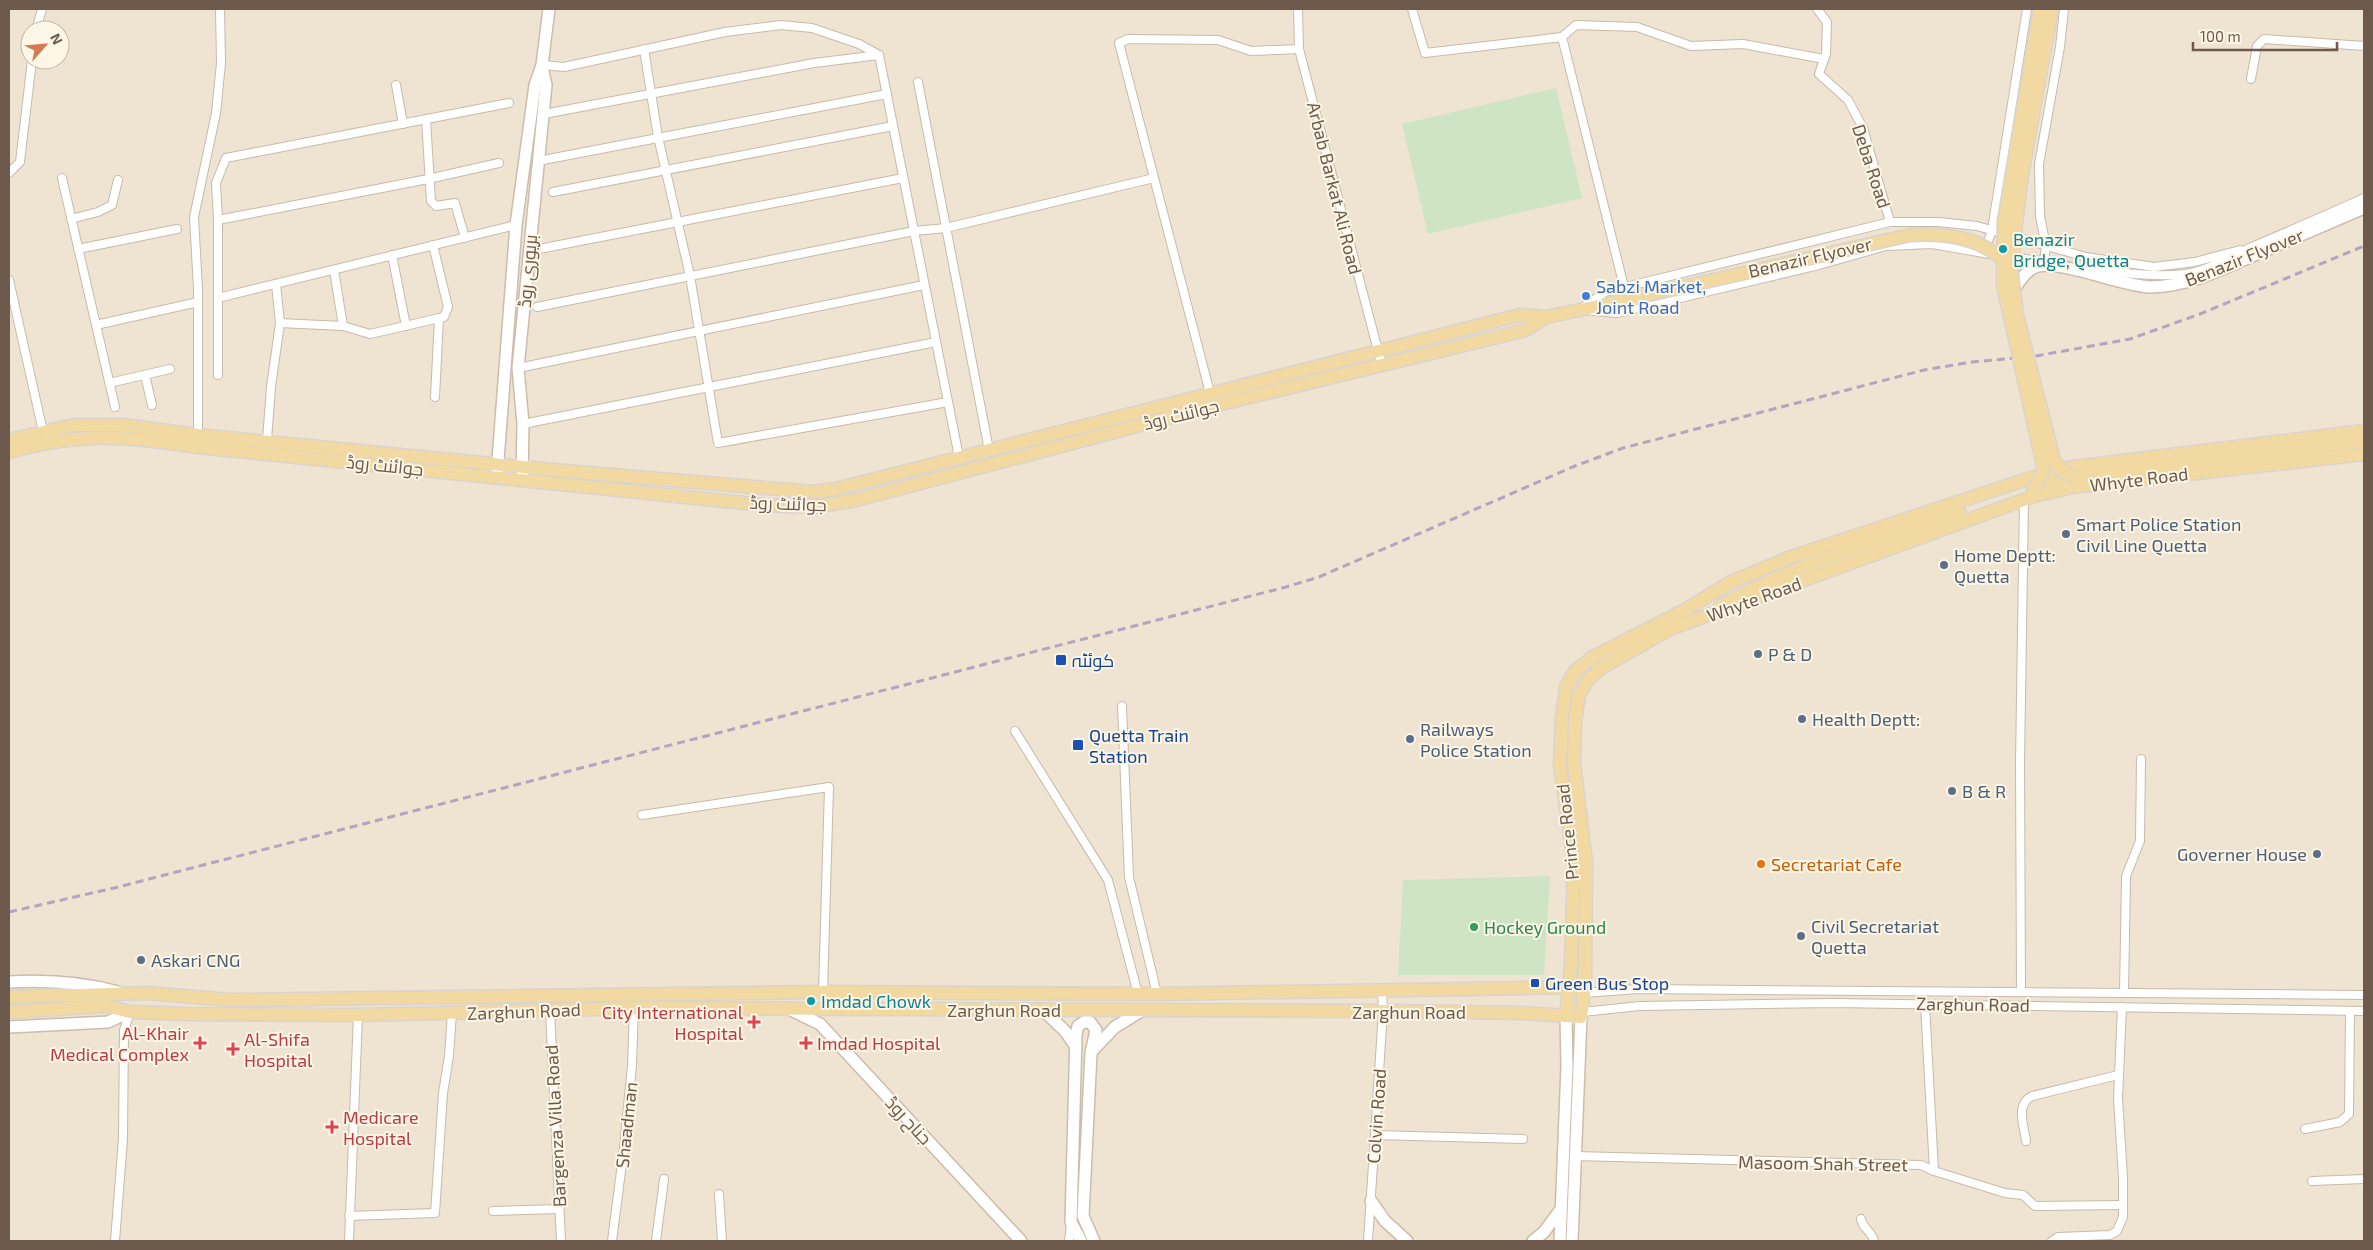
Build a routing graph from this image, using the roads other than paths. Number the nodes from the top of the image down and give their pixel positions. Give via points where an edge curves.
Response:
1 (220, 9) edge
2 (549, 9) edge
3 (1298, 9) edge
4 (1412, 9) edge
5 (1816, 9) edge
6 (2027, 9) edge
7 (2040, 9) edge
8 (2052, 9) edge
9 (2064, 9) edge
10 (1824, 12) edge
11 (1562, 37) junction
12 (2364, 46) edge
13 (644, 49) junction
14 (1299, 49) junction
15 (879, 55) junction
16 (1824, 60) junction
17 (542, 65) junction
18 (31, 70) edge
19 (2251, 79) dead end
20 (918, 82) dead end
21 (396, 85) dead end
22 (652, 94) junction
23 (887, 94) junction
24 (509, 103) dead end
25 (544, 114) junction
26 (426, 119) junction
27 (404, 124) junction
28 (893, 126) junction
29 (658, 137) junction
30 (538, 161) junction
31 (500, 162) dead end
32 (665, 170) junction
33 (9, 173) edge
34 (62, 178) dead end
35 (903, 178) junction
36 (1154, 178) junction
37 (428, 179) junction
38 (118, 180) dead end
39 (553, 192) dead end
40 (2364, 198) edge
41 (2364, 208) edge
42 (71, 219) junction
43 (218, 220) junction
44 (676, 221) junction
45 (1890, 222) junction
46 (516, 226) junction
47 (946, 228) junction
48 (177, 229) dead end
49 (1992, 230) junction
50 (914, 231) junction
51 (466, 238) junction
52 (433, 246) junction
53 (2046, 246) junction
54 (78, 248) junction
55 (2249, 248) junction
56 (539, 249) dead end
57 (1984, 254) junction
58 (392, 255) junction
59 (2044, 261) junction
60 (2007, 264) junction
61 (334, 270) junction
62 (690, 276) junction
63 (9, 280) edge
64 (276, 284) junction
65 (924, 285) junction
66 (1624, 286) junction
67 (2012, 291) junction
68 (218, 298) junction
69 (198, 302) junction
70 (1613, 303) joint
71 (537, 307) dead end
72 (1579, 310) junction
73 (1546, 317) junction
74 (439, 318) junction
75 (280, 323) junction
76 (96, 325) junction
77 (344, 326) junction
78 (406, 326) junction
79 (699, 332) junction
80 (936, 342) junction
81 (1378, 349) junction
82 (1382, 366) junction
83 (518, 368) junction
84 (170, 369) dead end
85 (145, 375) junction
86 (218, 376) dead end
87 (109, 383) junction
88 (710, 388) junction
89 (1210, 393) junction
90 (435, 397) dead end
91 (948, 402) junction
92 (152, 405) dead end
93 (115, 407) dead end
94 (523, 424) junction
95 (2364, 430) edge
96 (198, 435) junction
97 (44, 436) junction
98 (9, 440) edge
99 (267, 440) junction
100 (2364, 441) edge
101 (989, 450) junction
102 (9, 452) edge
103 (2364, 454) edge
104 (959, 457) junction
105 (497, 470) junction
106 (523, 473) junction
107 (2076, 478) junction
108 (2035, 488) junction
109 (2024, 499) junction
110 (1747, 591) junction
111 (1685, 610) junction
112 (1692, 621) junction
113 (1122, 706) dead end
114 (1015, 731) dead end
115 (2142, 758) dead end
116 (642, 815) dead end
117 (9, 982) edge
118 (1569, 988) junction
119 (1584, 990) junction
120 (1382, 991) junction
121 (2021, 991) junction
122 (824, 992) junction
123 (2124, 992) junction
124 (127, 994) junction
125 (1138, 994) junction
126 (1157, 994) junction
127 (2364, 995) edge
128 (9, 997) edge
129 (1925, 1004) junction
130 (2122, 1006) junction
131 (634, 1008) junction
132 (789, 1009) junction
133 (550, 1010) junction
134 (1044, 1010) junction
135 (1141, 1011) junction
136 (1383, 1011) junction
137 (2350, 1011) junction
138 (2364, 1011) edge
139 (9, 1012) edge
140 (130, 1012) junction
141 (452, 1013) junction
142 (1582, 1014) junction
143 (358, 1015) junction
144 (1566, 1016) junction
145 (9, 1027) edge
146 (1076, 1047) junction
147 (1091, 1053) junction
148 (2118, 1075) junction
149 (2305, 1129) dead end
150 (1375, 1135) junction
151 (1523, 1139) dead end
152 (2026, 1141) dead end
153 (1575, 1156) junction
154 (1934, 1171) junction
155 (664, 1178) dead end
156 (2364, 1179) edge
157 (2312, 1181) dead end
158 (719, 1194) dead end
159 (1371, 1201) junction
160 (2123, 1205) junction
161 (559, 1209) junction
162 (1561, 1209) junction
163 (493, 1211) dead end
164 (349, 1216) junction
165 (1861, 1219) dead end
166 (1071, 1222) junction
167 (1572, 1236) edge
168 (115, 1241) edge
169 (349, 1241) edge
170 (561, 1241) edge
171 (612, 1241) edge
172 (656, 1241) edge
173 (722, 1241) edge
174 (1021, 1241) edge
175 (1069, 1241) edge
176 (1081, 1241) edge
177 (1094, 1241) edge
178 (1368, 1241) edge
179 (1407, 1241) edge
180 (1533, 1241) edge
181 (1560, 1241) edge
182 (1579, 1241) edge
183 (1874, 1241) edge
184 (2052, 1241) edge

1 - 69 street via 221,63 216,113 194,216
2 - 17 main road, بریوری روڈ
3 - 14 street, Arbab Barkat Ali Road
4 - 11 street via 1425,54
5 - 10 street, Deba Road
6 - 49 street
7 - 60 main road, bridge via 2004,221
8 - 60 main road, bridge
9 - 53 street via 2039,164 2040,216
10 - 16 street, Deba Road via 1827,22
11 - 16 street via 1576,24 1637,27 1691,46 1743,44
11 - 66 street
12 - 19 street via 2264,40 2257,46
13 - 15 street via 725,32 781,25 812,28
13 - 17 street via 564,67
13 - 22 street
14 - 36 street via 1251,51 1218,40 1128,39 1119,43
14 - 81 street, Arbab Barkat Ali Road
15 - 22 street via 814,63
15 - 23 street
16 - 45 street, Deba Road via 1819,74 1848,100 1863,128
17 - 25 main road, بریوری روڈ via 546,85
17 - 46 main road, بریوری روڈ via 536,85
18 - 33 street via 20,162
20 - 47 street
21 - 27 street
22 - 25 street
22 - 29 street
23 - 28 street
23 - 29 street
24 - 26 street
25 - 30 main road, بریوری روڈ
26 - 27 street
26 - 37 street
27 - 43 street via 226,158 216,183
28 - 32 street
28 - 35 street
29 - 30 street
29 - 32 street
30 - 83 main road, بریوری روڈ
31 - 37 street
32 - 39 street
32 - 44 street
34 - 42 street
35 - 44 street
35 - 50 street
36 - 47 street
36 - 89 street
37 - 43 street
37 - 51 street via 433,204 454,203
38 - 42 street via 112,206
40 - 55 street
41 - 67 main road, Benazir Flyover via 2203,277 2173,285 2133,286 2044,265 2029,271
42 - 54 street
43 - 68 street
44 - 56 street
44 - 62 street
45 - 49 street via 1938,222
45 - 66 street
46 - 51 street
46 - 105 main road, بریوری روڈ
47 - 50 street
47 - 101 street
48 - 54 street
49 - 53 street
49 - 57 street
50 - 62 street
50 - 65 street
51 - 52 street
52 - 58 street
52 - 74 street via 448,307 447,313
53 - 55 street via 2086,257 2154,267 2196,262
53 - 59 street
54 - 76 street
55 - 59 street via 2213,266 2184,274 2127,274
57 - 59 street
57 - 72 street via 1932,244 1886,246 1617,313
58 - 61 street
58 - 78 street
60 - 67 main road, bridge
60 - 70 main road, Benazir Flyover, bridge via 1986,247 1961,238 1937,234 1910,235
60 - 108 main road, bridge via 2005,300 2043,466
61 - 64 street
61 - 77 street
62 - 71 street
62 - 79 street
63 - 97 street
64 - 68 street
64 - 75 street
65 - 79 street
65 - 80 street
66 - 72 street via 1605,292
67 - 107 main road, bridge via 2054,460 2060,470
68 - 86 street
69 - 76 street
69 - 96 street
70 - 72 main road, جوائنٹ روڈ
72 - 73 main road, جوائنٹ روڈ
73 - 81 main road, جوائنٹ روڈ via 1520,315
73 - 82 main road, جوائنٹ روڈ via 1526,330
74 - 78 street
74 - 90 street
75 - 77 street
75 - 99 street
76 - 87 street
77 - 78 street via 370,334
79 - 83 street
79 - 88 street
80 - 88 street
80 - 91 street
81 - 82 street, Arbab Barkat Ali Road
81 - 89 main road, جوائنٹ روڈ
82 - 106 main road, جوائنٹ روڈ via 1213,406 856,500 815,507 780,506
83 - 94 main road, بریوری روڈ
84 - 85 street
85 - 87 street
85 - 92 street
87 - 93 street
88 - 91 street via 718,442
88 - 94 street
89 - 101 main road, جوائنٹ روڈ
91 - 104 street
94 - 106 main road, بریوری روڈ
95 - 111 main road, Whyte Road via 2058,469 1791,557 1731,582
96 - 97 main road, جوائنٹ روڈ via 105,424 74,426
96 - 99 main road, جوائنٹ روڈ
97 - 98 main road, جوائنٹ روڈ
97 - 102 main road, جوائنٹ روڈ
97 - 105 main road, جوائنٹ روڈ via 122,437 197,447
99 - 105 main road, جوائنٹ روڈ
100 - 107 main road
101 - 104 main road, جوائنٹ روڈ
103 - 109 main road, Whyte Road via 2073,487
104 - 106 main road, جوائنٹ روڈ via 813,492
105 - 106 main road, جوائنٹ روڈ
107 - 108 main road
108 - 110 main road via 1785,574
109 - 112 main road, Whyte Road
109 - 121 street
110 - 111 main road, Whyte Road
110 - 112 main road, Whyte Road
111 - 118 main road, Prince Road via 1593,657 1575,671 1566,687 1560,765 1574,863
112 - 119 main road, Prince Road via 1661,634 1601,668 1587,681 1579,695 1574,764 1586,862
113 - 126 street via 1129,877
114 - 125 street via 1108,880
115 - 123 street via 2140,841 2126,876
116 - 122 street via 829,787
117 - 124 main road, Zarghun Road via 44,980 97,986
118 - 119 main road, Zarghun Road
118 - 120 main road, Zarghun Road
118 - 144 main road, Prince Road
119 - 121 street, Zarghun Road
119 - 142 main road, Prince Road
120 - 126 main road, Zarghun Road
120 - 136 street, Colvin Road
121 - 123 street, Zarghun Road
122 - 124 main road, Zarghun Road via 230,1000
122 - 125 main road, Zarghun Road
123 - 127 street, Zarghun Road
124 - 128 main road, Zarghun Road
125 - 126 main road, Zarghun Road
129 - 130 street, Zarghun Road
129 - 142 street, Zarghun Road via 1650,1006
129 - 154 street
130 - 137 street, Zarghun Road
130 - 148 street
131 - 132 main road, Zarghun Road
131 - 133 main road, Zarghun Road
131 - 171 street, Shaadman via 632,1065
132 - 134 main road, Zarghun Road
132 - 174 main road, جناح روڈ via 820,1024
133 - 141 main road, Zarghun Road
133 - 161 street, Bargenza Villa Road
134 - 135 main road, Zarghun Road
134 - 146 main road
135 - 136 main road, Zarghun Road
135 - 147 main road via 1115,1027
136 - 144 main road, Zarghun Road
136 - 150 street, Colvin Road
137 - 138 street, Zarghun Road
137 - 149 street via 2349,1114 2340,1122
139 - 140 main road via 106,1006
140 - 143 main road, Zarghun Road
140 - 145 main road, Zarghun Road via 108,1022
140 - 168 street via 124,1030 123,1139
141 - 143 main road, Zarghun Road
141 - 164 street via 435,1213
142 - 144 main road, Zarghun Road
142 - 153 main road, Prince Road
143 - 164 street
144 - 162 main road, Prince Road via 1568,1066
146 - 147 main road via 1078,1026 1090,1022 1096,1030
146 - 166 main road
147 - 177 main road via 1083,1216
148 - 152 street via 2025,1100 2021,1106
148 - 160 street
150 - 151 street
150 - 159 street, Colvin Road
153 - 154 street, Masoom Shah Street via 1921,1165
153 - 167 main road, Prince Road
154 - 160 street, Masoom Shah Street via 2006,1193 2023,1194 2035,1206
155 - 172 street
156 - 157 street
158 - 173 street
159 - 178 street, Colvin Road
159 - 179 main road via 1385,1221
160 - 184 street via 2123,1217 2117,1231 2110,1235 2058,1236
161 - 163 street
161 - 170 street, Bargenza Villa Road
162 - 180 main road
162 - 181 main road, Prince Road
164 - 169 street
165 - 183 street
166 - 175 street
166 - 176 main road
167 - 182 main road

